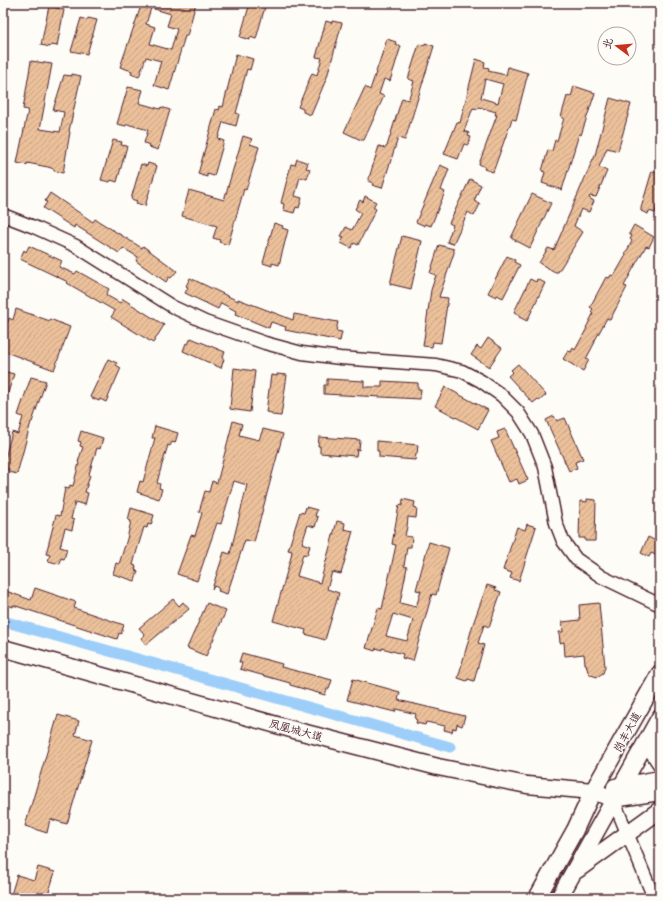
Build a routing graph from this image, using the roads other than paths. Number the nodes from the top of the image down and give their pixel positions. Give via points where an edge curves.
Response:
1 (3, 215) edge
2 (660, 605) edge
3 (3, 648) edge
4 (660, 673) edge
5 (659, 719) edge
6 (660, 763) edge
7 (660, 779) edge
8 (593, 791) junction
9 (617, 792) junction
10 (660, 792) edge
11 (660, 810) edge
12 (628, 834) junction
13 (573, 873) junction
14 (537, 898) edge
15 (559, 898) edge
16 (654, 898) edge

1 - 2 street via 76,246 173,306 205,322 259,341 302,353 340,358 436,364 481,381 518,412 532,434 545,467 556,523 563,541 576,559 602,576
3 - 8 main road, 凤凰城大道 via 298,731 438,767 527,785
4 - 8 main road, 岗丰大道
5 - 6 street via 654,754
5 - 9 main road, 岗丰大道
7 - 9 main road
8 - 9 main road, 凤凰城大道
8 - 14 main road, 岗丰大道 via 575,830
9 - 10 main road, 凤凰城大道
9 - 12 street
9 - 13 main road, 岗丰大道
11 - 12 main road
12 - 13 main road
12 - 16 street
13 - 15 main road, 岗丰大道

